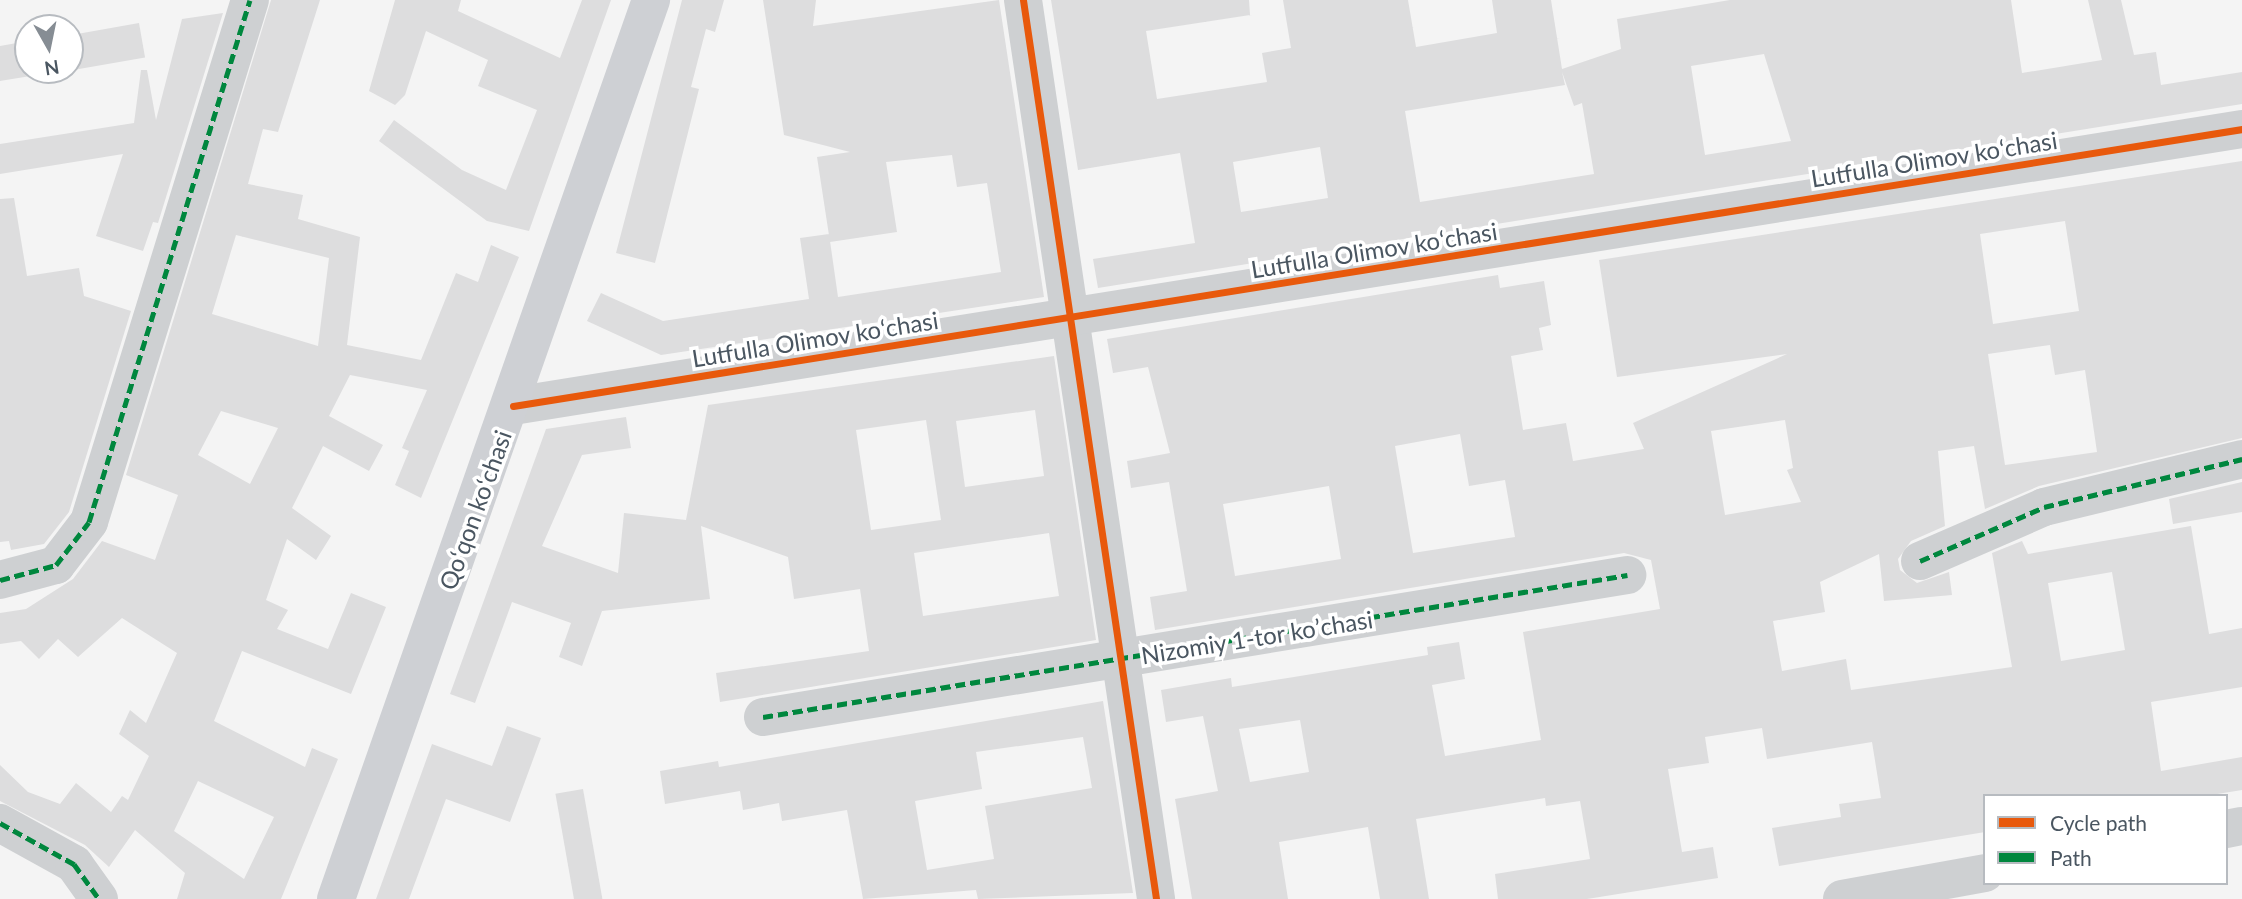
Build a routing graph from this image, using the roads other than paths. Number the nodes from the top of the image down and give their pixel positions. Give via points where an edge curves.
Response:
1 (250, 0) edge
2 (651, 0) edge
3 (1023, 0) edge
4 (2242, 129) edge
5 (1070, 319) junction
6 (513, 406) junction
7 (2242, 459) edge
8 (1920, 561) dead end
9 (1627, 575) dead end
10 (0, 580) edge
11 (1119, 660) junction
12 (763, 717) dead end
13 (0, 823) edge
14 (1983, 873) edge
15 (99, 899) edge
16 (336, 899) edge
17 (1156, 899) edge
18 (1842, 899) edge

1 - 10 street via 89,522 56,565
2 - 6 main road, Qoʻqon koʻchasi
3 - 5 street
4 - 5 street, Lutfulla Olimov koʻchasi
5 - 6 street, Lutfulla Olimov koʻchasi
5 - 11 street
6 - 16 main road, Qoʻqon koʻchasi
7 - 8 street via 2044,507
9 - 11 street, Nizomiy 1-tor koʼchasi
11 - 12 street, Nizomiy 1-tor koʼchasi
11 - 17 street
13 - 15 street via 74,864
14 - 18 street

